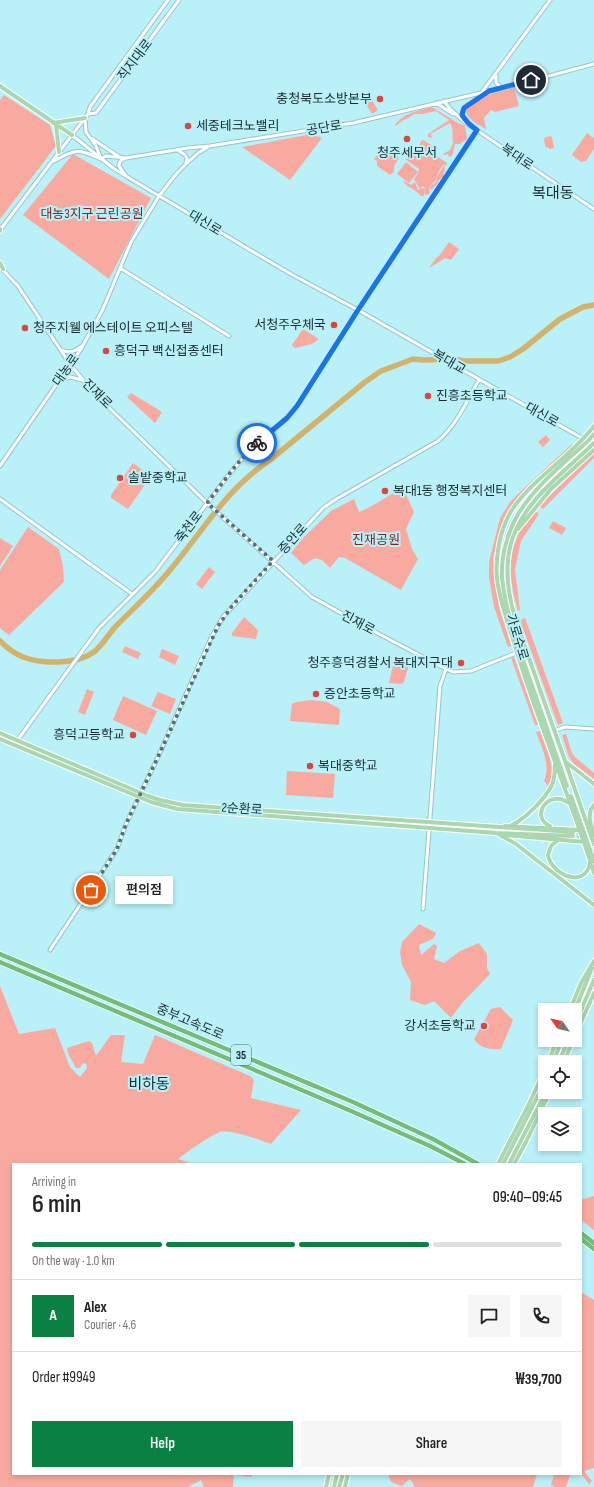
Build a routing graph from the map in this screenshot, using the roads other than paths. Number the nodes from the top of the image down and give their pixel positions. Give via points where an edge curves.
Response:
1 (168, 0) edge
2 (179, 0) edge
3 (550, 0) edge
4 (594, 64) edge
5 (496, 74) junction
6 (0, 86) edge
7 (502, 88) junction
8 (489, 91) junction
9 (482, 92) junction
10 (444, 101) junction
11 (436, 103) junction
12 (86, 116) junction
13 (54, 124) junction
14 (467, 124) junction
15 (477, 130) junction
16 (72, 136) junction
17 (88, 136) junction
18 (210, 146) junction
19 (178, 150) junction
20 (59, 152) junction
21 (120, 157) junction
22 (126, 158) junction
23 (101, 159) junction
24 (51, 163) junction
25 (185, 165) junction
26 (129, 178) junction
27 (159, 196) junction
28 (594, 208) edge
29 (0, 230) edge
30 (0, 263) edge
31 (1, 268) edge
32 (120, 268) junction
33 (358, 310) junction
34 (229, 336) dead end
35 (83, 345) junction
36 (419, 345) joint
37 (60, 349) junction
38 (70, 364) junction
39 (479, 380) junction
40 (83, 381) junction
41 (56, 384) junction
42 (594, 426) edge
43 (594, 434) edge
44 (584, 439) junction
45 (588, 441) junction
46 (594, 444) edge
47 (594, 450) edge
48 (0, 466) edge
49 (546, 481) junction
50 (0, 499) edge
51 (519, 501) junction
52 (207, 503) junction
53 (514, 534) junction
54 (273, 561) junction
55 (132, 594) junction
56 (501, 601) junction
57 (510, 620) junction
58 (512, 628) junction
59 (512, 637) junction
60 (516, 653) junction
61 (446, 669) junction
62 (594, 730) edge
63 (554, 731) junction
64 (0, 733) edge
65 (0, 739) edge
66 (17, 741) junction
67 (14, 745) junction
68 (555, 761) junction
69 (565, 761) junction
70 (594, 784) edge
71 (139, 795) junction
72 (594, 804) edge
73 (571, 806) junction
74 (584, 814) junction
75 (578, 816) junction
76 (590, 822) junction
77 (429, 824) junction
78 (510, 826) junction
79 (497, 827) junction
80 (560, 828) junction
81 (581, 830) junction
82 (593, 832) edge
83 (496, 833) junction
84 (558, 840) junction
85 (585, 842) junction
86 (594, 843) edge
87 (592, 861) edge
88 (594, 873) edge
89 (88, 894) junction
90 (82, 902) junction
91 (594, 905) edge
92 (423, 909) dead end
93 (50, 950) dead end
94 (0, 954) edge
95 (0, 962) edge
96 (594, 962) edge
97 (594, 980) edge
98 (594, 993) edge
99 (573, 1003) edge
100 (578, 1003) edge
101 (582, 1008) edge
102 (582, 1020) edge
103 (538, 1084) edge
104 (538, 1096) edge
105 (542, 1099) edge
106 (547, 1099) edge
107 (463, 1163) edge
108 (476, 1163) edge
109 (499, 1163) edge
110 (504, 1163) edge
111 (510, 1163) edge
112 (515, 1163) edge
113 (582, 1234) edge
114 (582, 1240) edge
115 (594, 1243) edge
116 (594, 1249) edge
117 (338, 1475) edge
118 (343, 1475) edge
119 (348, 1475) edge
120 (329, 1476) edge
121 (326, 1487) edge
122 (334, 1487) edge
123 (340, 1487) edge
124 (344, 1487) edge

1 - 12 street, 직지대로
2 - 12 street, 직지대로 via 96,113
3 - 5 street
4 - 7 street, 공단로
5 - 7 street via 496,83
5 - 9 street
6 - 13 main road, 대신로
7 - 8 street, 공단로
8 - 9 street, 공단로
8 - 14 street via 464,108 462,115
9 - 10 street, 공단로
10 - 11 street, 공단로
10 - 14 street, 복대로
11 - 14 street
11 - 18 street, 공단로 via 353,123
12 - 13 main road
12 - 16 street, 직지대로
12 - 17 street via 85,129
13 - 16 main road, 대신로
13 - 20 main road
14 - 15 street, 복대로
15 - 28 street, 복대로
15 - 33 street, 죽천로
16 - 20 street, 직지대로
16 - 23 street, 대신로
17 - 21 street
17 - 23 street via 98,148
18 - 19 street, 공단로
18 - 25 street, 대농로
19 - 22 street, 공단로
19 - 25 street via 187,158
20 - 24 street, 직지대로
21 - 22 street, 공단로
21 - 23 street via 106,156
22 - 26 street via 121,160 119,166
23 - 24 street via 75,150
23 - 26 street, 대신로
24 - 29 street, 직지대로
25 - 27 street, 대농로
26 - 27 street, 대신로
27 - 32 street, 대농로 via 131,242
27 - 33 street, 대신로 via 289,273
30 - 31 main road
31 - 37 street, 진재로 via 18,286
32 - 34 street
32 - 35 street, 대농로 via 103,309
33 - 36 street, 대신로
33 - 52 street, 죽천로 via 292,412 247,453
35 - 37 street via 70,352
35 - 38 street, 대농로
36 - 39 street, 복대교
37 - 38 street, 진재로
38 - 40 street, 진재로
38 - 41 street, 대농로
39 - 44 street, 대신로
39 - 54 street, 증안로 via 452,427 443,437 323,508
40 - 41 street via 70,377
40 - 52 street, 진재로
41 - 48 street, 대농로
42 - 44 main road
43 - 45 main road, 가로수로
44 - 45 street, 대신로
44 - 51 main road
45 - 46 street, 대신로
45 - 49 main road, 가로수로
46 - 53 main road, 가로수로 via 537,498 525,513
47 - 53 main road via 551,489
49 - 51 main road
49 - 57 main road, 가로수로 via 517,516 504,553 502,576
50 - 55 street
51 - 56 main road, 가로수로 via 506,521 498,552 497,577
52 - 54 street, 진재로
52 - 55 street, 죽천로 via 155,572
53 - 63 main road, 가로수로 via 507,576 511,604
54 - 61 street, 진재로 via 318,601
54 - 71 street, 증안로 via 232,606 218,626
55 - 66 street, 죽천로 via 86,645
56 - 57 main road
56 - 59 main road
57 - 58 main road, 가로수로
58 - 59 main road
58 - 75 main road, 가로수로
59 - 60 main road, 가로수로
60 - 61 street, 진재로 via 465,672
60 - 68 main road, 가로수로
61 - 77 street via 440,686
62 - 63 street via 565,727
63 - 69 main road, 가로수로
64 - 66 main road, 2순환로
65 - 67 main road, 2순환로
66 - 67 street
66 - 71 main road, 2순환로
67 - 71 main road, 2순환로
68 - 73 main road, 가로수로
68 - 78 main road via 554,778 548,792 524,818
69 - 70 main road
69 - 74 main road, 가로수로
71 - 77 main road, 2순환로 via 167,807 191,811
71 - 89 street, 증안로 via 117,849
72 - 76 main road via 590,811
73 - 80 main road via 555,799 543,807 541,815 544,822
73 - 81 main road, 가로수로
74 - 75 main road via 582,818
74 - 76 main road
74 - 82 main road, 가로수로
75 - 81 main road, 가로수로
76 - 82 main road
77 - 79 main road, 2순환로
77 - 83 main road, 2순환로
77 - 92 street
78 - 79 main road, 2순환로
78 - 80 main road, 2순환로
79 - 83 main road, 2순환로 via 573,834
80 - 81 main road, 2순환로
81 - 82 main road, 2순환로
81 - 85 main road, 가로수로
82 - 86 main road, 가로수로
83 - 84 main road, 2순환로
83 - 91 main road via 512,841
84 - 85 main road, 2순환로
84 - 87 main road via 551,846 548,857 562,873 573,877 581,876 588,870
85 - 86 main road, 2순환로
85 - 87 main road, 가로수로
87 - 88 main road, 가로수로
89 - 90 street via 81,896
89 - 90 street via 91,896 91,902
90 - 93 street
94 - 108 highway, 중부고속도로 / 35 via 353,1102 432,1138
95 - 107 highway, 중부고속도로 / 35 via 352,1112
96 - 99 main road
96 - 100 main road
97 - 101 main road
98 - 102 main road
103 - 109 main road
104 - 110 main road
105 - 111 main road
106 - 112 main road
113 - 115 highway
114 - 116 highway
117 - 122 main road
118 - 123 main road
119 - 124 main road
120 - 121 main road

